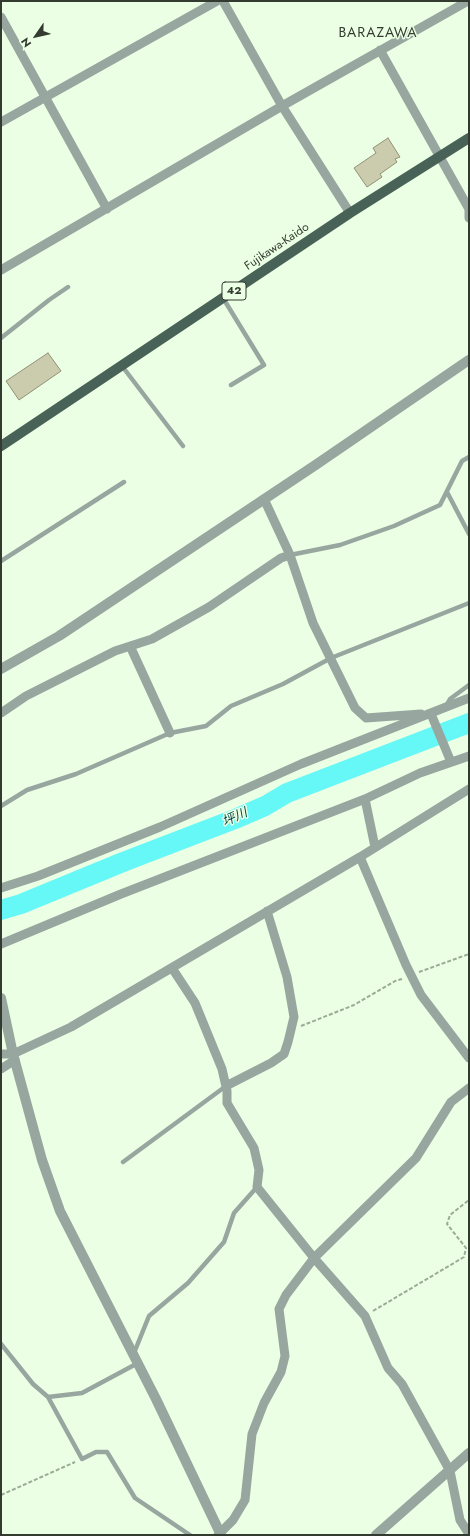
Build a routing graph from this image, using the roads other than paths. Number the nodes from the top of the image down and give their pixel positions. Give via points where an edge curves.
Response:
1 (217, 1) edge
2 (223, 1) edge
3 (468, 1) edge
4 (1, 17) edge
5 (380, 50) junction
6 (44, 97) junction
7 (282, 106) junction
8 (1, 122) edge
9 (469, 138) edge
10 (439, 156) junction
11 (107, 209) junction
12 (350, 213) junction
13 (469, 218) edge
14 (1, 270) edge
15 (68, 287) dead end
16 (224, 298) junction
17 (1, 338) edge
18 (469, 360) edge
19 (122, 366) junction
20 (231, 385) dead end
21 (1, 446) edge
22 (182, 446) dead end
23 (469, 457) edge
24 (124, 482) dead end
25 (447, 492) junction
26 (264, 499) junction
27 (469, 534) edge
28 (290, 555) junction
29 (1, 561) edge
30 (469, 603) edge
31 (130, 646) junction
32 (331, 658) junction
33 (1, 669) edge
34 (469, 684) edge
35 (469, 698) edge
36 (445, 707) junction
37 (1, 713) edge
38 (432, 717) junction
39 (170, 734) junction
40 (469, 756) edge
41 (449, 759) junction
42 (469, 789) edge
43 (365, 799) junction
44 (1, 806) edge
45 (375, 847) junction
46 (360, 857) junction
47 (1, 888) edge
48 (267, 911) junction
49 (1, 944) edge
50 (172, 968) junction
51 (1, 998) edge
52 (1, 1054) edge
53 (14, 1057) junction
54 (469, 1058) edge
55 (1, 1068) edge
56 (226, 1086) junction
57 (469, 1088) edge
58 (123, 1162) dead end
59 (257, 1187) junction
60 (314, 1258) junction
61 (1, 1344) edge
62 (135, 1358) junction
63 (48, 1396) junction
64 (469, 1453) edge
65 (450, 1471) junction
66 (220, 1534) edge
67 (469, 1534) edge
68 (190, 1535) edge
69 (376, 1535) edge

1 - 6 street
2 - 7 street
3 - 5 street
4 - 6 street
5 - 7 street
5 - 10 street
6 - 8 street
6 - 11 street
7 - 11 street
7 - 12 street
9 - 10 main road, Fujikawa-Kaido / 42
10 - 12 main road, Fujikawa-Kaido / 42
10 - 13 street via 469,209
11 - 14 street
12 - 16 main road, Fujikawa-Kaido / 42
15 - 17 lane
16 - 19 main road, Fujikawa-Kaido / 42
16 - 20 lane via 264,365
18 - 26 street
19 - 21 main road, Fujikawa-Kaido / 42
19 - 22 lane
23 - 25 lane via 462,461
24 - 29 lane
25 - 27 lane
25 - 28 lane via 440,505 394,526 340,545
26 - 28 street
26 - 33 street via 59,636
28 - 31 street via 281,558 209,607 152,639
28 - 32 street via 313,623
30 - 32 lane
31 - 37 street via 26,696
31 - 39 street
32 - 38 street via 355,708 366,718
32 - 39 lane via 283,684 231,706 206,726
34 - 36 lane via 450,699
35 - 36 street
36 - 38 street
38 - 41 street
38 - 47 street via 301,764 160,827 38,876
39 - 44 lane via 76,774 27,790
40 - 41 street
41 - 43 street
42 - 45 street
43 - 45 street
43 - 49 street
45 - 46 street
46 - 48 street
46 - 54 street via 421,995
48 - 50 street
48 - 56 street via 287,977 294,1018 284,1054
50 - 53 street via 71,1028
50 - 56 street via 195,1003
51 - 53 street
52 - 53 street
53 - 55 street
53 - 62 street via 42,1160 60,1211
56 - 58 lane
56 - 59 street via 227,1103 254,1148 259,1170
57 - 60 street via 451,1102 416,1158
59 - 60 street
59 - 62 lane via 234,1213 224,1242 188,1283 149,1316
60 - 65 street via 366,1316 388,1368 402,1384
60 - 66 street via 286,1295 279,1309 285,1356 281,1372 264,1403 252,1434 245,1500 233,1520
61 - 63 lane via 33,1384
62 - 63 lane via 82,1393
62 - 66 street
63 - 68 lane via 82,1459 96,1452 107,1452 135,1498
64 - 65 street
65 - 67 street via 460,1520
65 - 69 street

